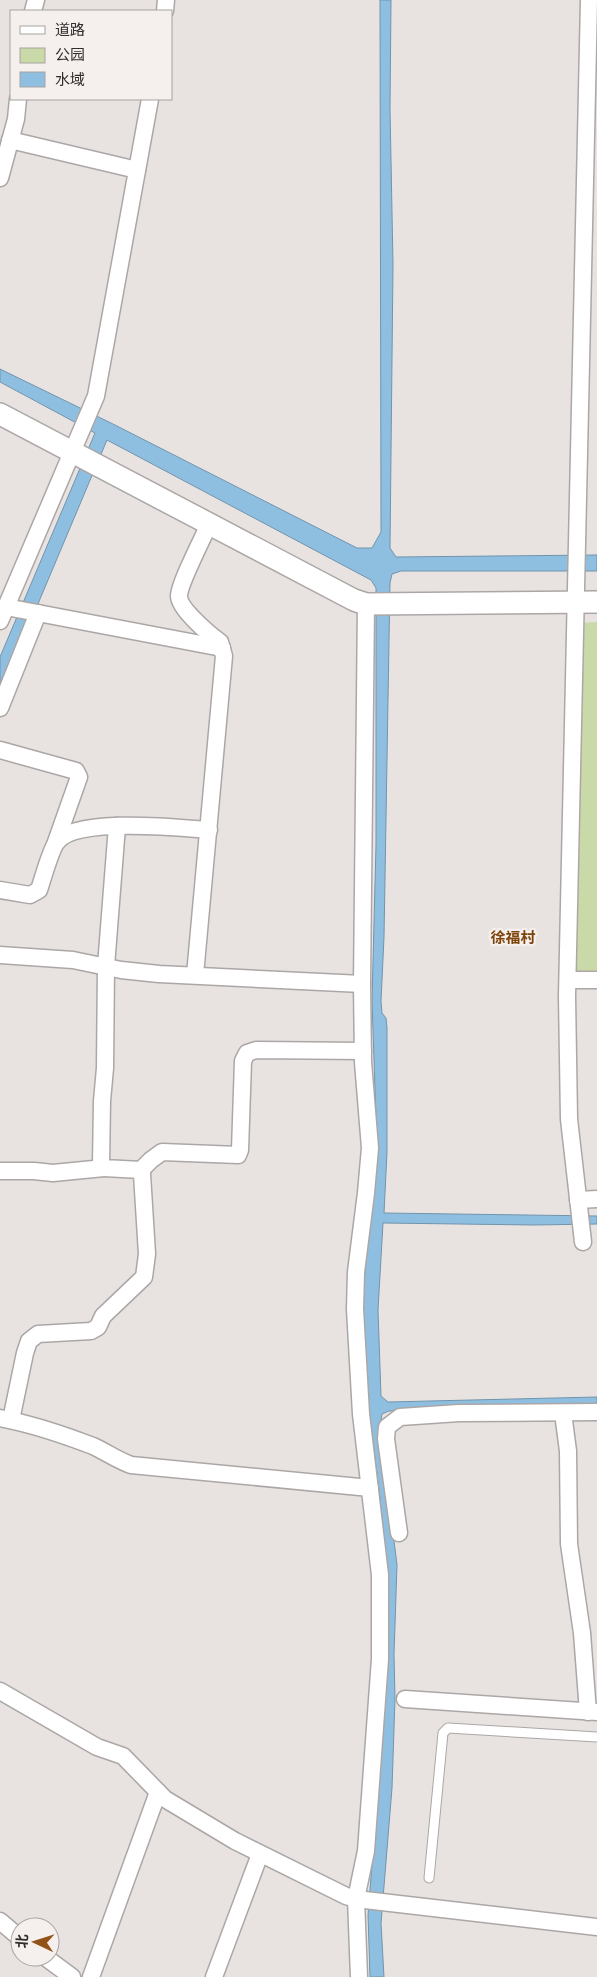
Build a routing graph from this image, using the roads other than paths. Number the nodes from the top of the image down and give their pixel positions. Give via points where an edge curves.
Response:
1 (589, 0) edge
2 (17, 100) edge
3 (150, 100) edge
4 (8, 117) edge
5 (10, 140) junction
6 (137, 170) junction
7 (0, 178) edge
8 (0, 414) edge
9 (73, 453) junction
10 (209, 524) junction
11 (587, 602) edge
12 (366, 604) junction
13 (38, 613) junction
14 (3, 614) edge
15 (222, 648) junction
16 (0, 708) edge
17 (0, 750) edge
18 (117, 826) junction
19 (209, 830) junction
20 (56, 842) junction
21 (0, 890) edge
22 (0, 956) edge
23 (106, 966) junction
24 (195, 976) junction
25 (568, 980) junction
26 (597, 980) edge
27 (362, 984) junction
28 (363, 1050) junction
29 (104, 1168) junction
30 (141, 1170) junction
31 (0, 1172) edge
32 (597, 1199) edge
33 (578, 1200) junction
34 (583, 1242) dead end
35 (597, 1412) edge
36 (563, 1413) junction
37 (5, 1419) edge
38 (370, 1488) junction
39 (399, 1533) dead end
40 (0, 1691) edge
41 (405, 1699) dead end
42 (592, 1712) edge
43 (597, 1737) edge
44 (158, 1792) junction
45 (260, 1854) junction
46 (429, 1878) dead end
47 (356, 1899) junction
48 (0, 1921) edge
49 (597, 1927) edge
50 (10, 1930) edge
51 (58, 1967) edge
52 (72, 1977) edge
53 (92, 1977) edge
54 (214, 1977) edge
55 (359, 1977) edge

1 - 11 street
2 - 4 street
3 - 6 street
4 - 5 street
5 - 6 street
5 - 7 street
6 - 9 street via 96,396
8 - 9 street
9 - 10 street
9 - 14 street
10 - 12 street
10 - 15 street via 179,596 182,605 220,642
11 - 12 street
11 - 25 street
12 - 27 street
13 - 14 street
13 - 15 street
13 - 16 street
15 - 19 street via 221,709
17 - 20 street via 76,771 78,777
18 - 19 street via 130,824
18 - 20 street via 87,829
18 - 23 street
19 - 24 street
20 - 21 street via 39,890 30,895
22 - 23 street via 73,960
23 - 24 street
23 - 29 street via 102,1101
24 - 27 street
25 - 26 street
25 - 33 street via 568,1119
27 - 28 street
28 - 30 street via 256,1050 247,1053 242,1061 238,1155 162,1152
28 - 38 street via 370,1148 355,1309 360,1405
29 - 30 street
29 - 31 street via 53,1173
30 - 37 street via 146,1254 144,1277 102,1316 98,1327 90,1331 38,1334 29,1341
32 - 33 street
33 - 34 street
35 - 36 street
36 - 39 street via 459,1413 400,1417 387,1427 386,1439
36 - 42 street via 568,1451 569,1544
37 - 38 street via 62,1434 131,1465
38 - 47 street via 380,1575 380,1659 366,1851
40 - 44 street via 97,1747 123,1756
41 - 42 street
43 - 46 lane via 448,1728 443,1733
44 - 45 street
44 - 53 street
45 - 47 street
45 - 54 street
47 - 49 street
47 - 55 street
48 - 50 street
51 - 52 street

